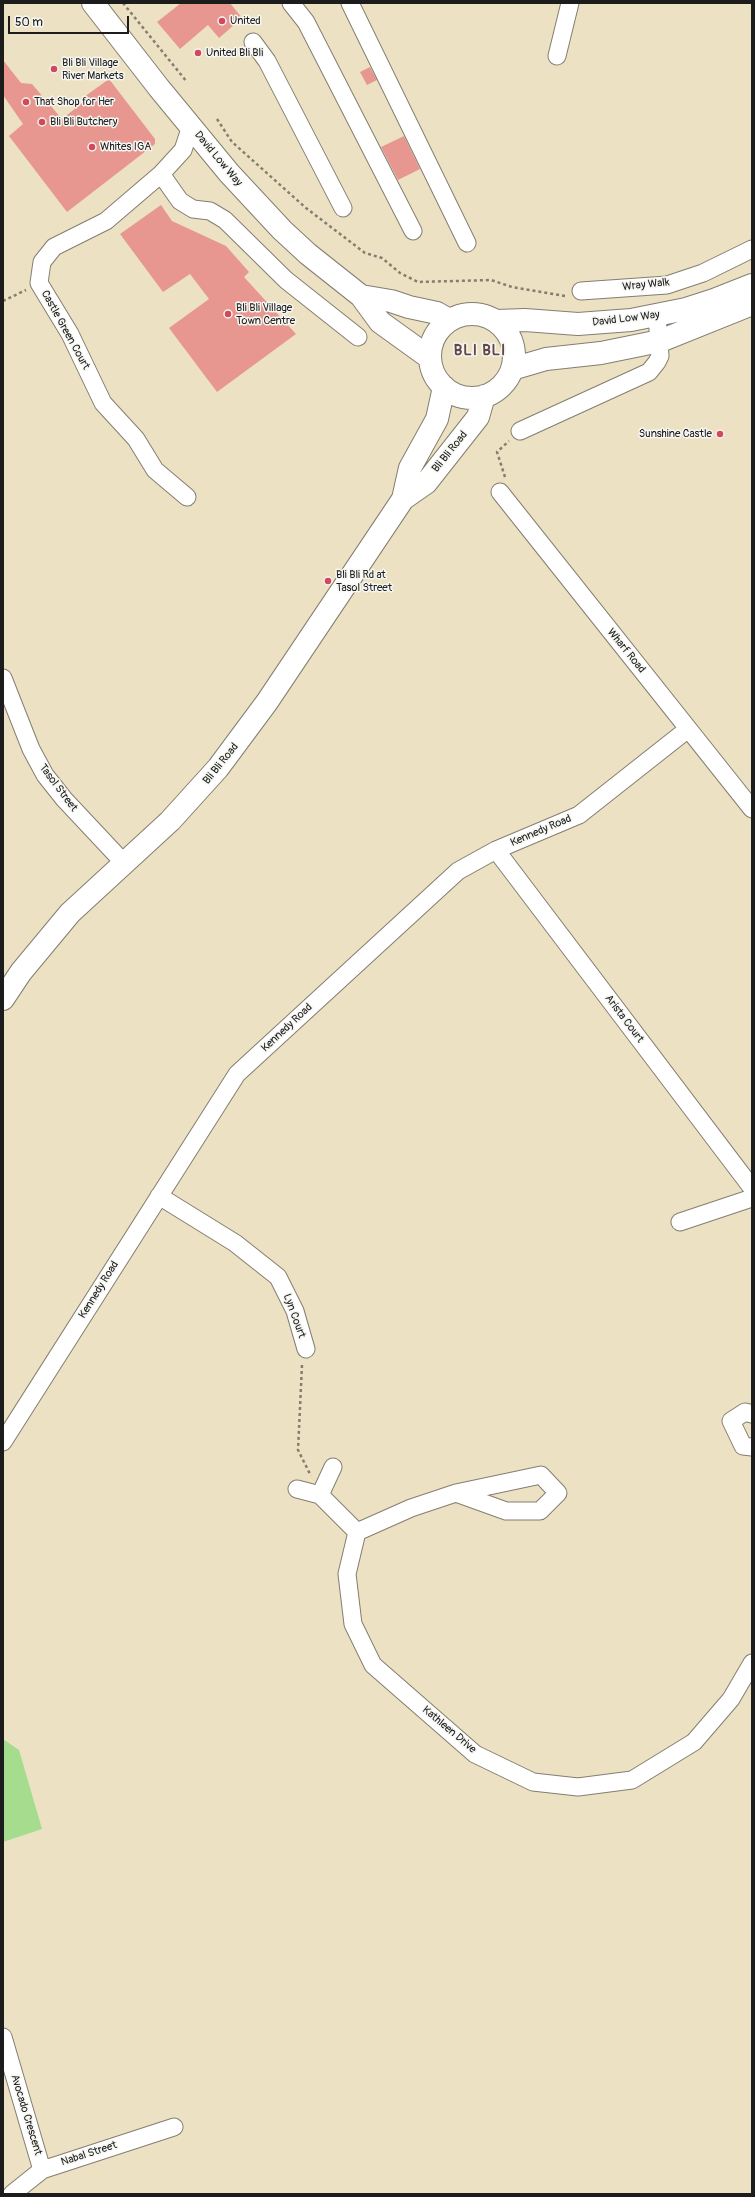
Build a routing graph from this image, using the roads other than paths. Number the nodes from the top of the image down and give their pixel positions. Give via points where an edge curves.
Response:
1 (93, 3) edge
2 (291, 3) edge
3 (350, 3) edge
4 (570, 3) edge
5 (253, 42) dead end
6 (556, 56) dead end
7 (191, 126) junction
8 (161, 174) junction
9 (343, 208) dead end
10 (413, 231) dead end
11 (467, 243) dead end
12 (752, 249) edge
13 (752, 285) edge
14 (577, 294) road end
15 (361, 296) junction
16 (752, 304) edge
17 (657, 316) junction
18 (449, 320) junction
19 (496, 321) junction
20 (358, 337) dead end
21 (660, 341) junction
22 (430, 358) junction
23 (512, 369) junction
24 (444, 387) junction
25 (484, 396) junction
26 (520, 431) road end
27 (500, 492) road end
28 (187, 497) dead end
29 (402, 499) junction
30 (3, 678) edge
31 (688, 729) junction
32 (752, 809) edge
33 (496, 850) junction
34 (124, 863) junction
35 (3, 999) edge
36 (752, 1188) edge
37 (159, 1196) junction
38 (752, 1198) edge
39 (680, 1222) dead end
40 (306, 1349) road end
41 (752, 1414) edge
42 (3, 1442) edge
43 (752, 1447) edge
44 (333, 1467) dead end
45 (297, 1489) dead end
46 (456, 1493) junction
47 (320, 1495) junction
48 (357, 1532) junction
49 (752, 1663) edge
50 (3, 2037) edge
51 (174, 2127) dead end
52 (42, 2170) junction
53 (12, 2194) edge

1 - 7 main road, David Low Way
2 - 10 street via 306,22
3 - 11 street
4 - 6 street
5 - 9 street via 267,61
7 - 8 street, Castle Green Court via 183,150
7 - 15 main road, David Low Way via 282,230
8 - 20 street via 180,201 193,209 210,211 225,220 286,280
8 - 28 street, Castle Green Court via 106,220 54,247 42,262 39,283 70,334 103,403 136,439 155,470
12 - 14 street, Wray Walk via 703,273 667,285
13 - 17 main road, David Low Way via 714,300
15 - 18 main road, David Low Way via 437,313
15 - 22 main road, David Low Way via 380,322
16 - 21 main road
17 - 19 main road, David Low Way via 578,324 525,320
17 - 21 street
18 - 19 main road via 460,315 473,314
18 - 22 main road via 434,336
19 - 23 main road via 506,331 512,343
21 - 23 main road via 601,353 546,359
21 - 26 street via 660,356 657,362 641,377
22 - 24 main road via 432,369
23 - 25 main road via 496,390
24 - 25 main road via 470,398
24 - 29 main road, Bli Bli Road via 437,419 410,468
25 - 29 main road, Bli Bli Road via 478,417 426,483
27 - 31 street, Wharf Road
29 - 34 main road, Bli Bli Road via 239,741 198,792
30 - 34 street, Tasol Street via 31,749 45,775
31 - 32 street, Wharf Road
31 - 33 street, Kennedy Road via 579,814
33 - 36 street, Arista Court
33 - 37 street, Kennedy Road via 458,871 237,1074
34 - 35 main road, Bli Bli Road via 70,913 21,972
37 - 40 street, Lyn Court via 235,1243 278,1278 295,1311
37 - 42 street, Kennedy Road
38 - 39 street
41 - 43 street via 746,1412 731,1421 743,1446
44 - 47 street
45 - 47 street
46 - 46 street via 541,1475 558,1493 540,1511 506,1511
46 - 48 street via 411,1508
47 - 48 street
48 - 49 street, Kathleen Drive via 347,1574 353,1624 373,1665 475,1754 534,1782 578,1787 632,1780 694,1742 731,1699
50 - 52 street, Avocado Crescent
51 - 52 street, Nabal Street
52 - 53 street, Nabal Street

